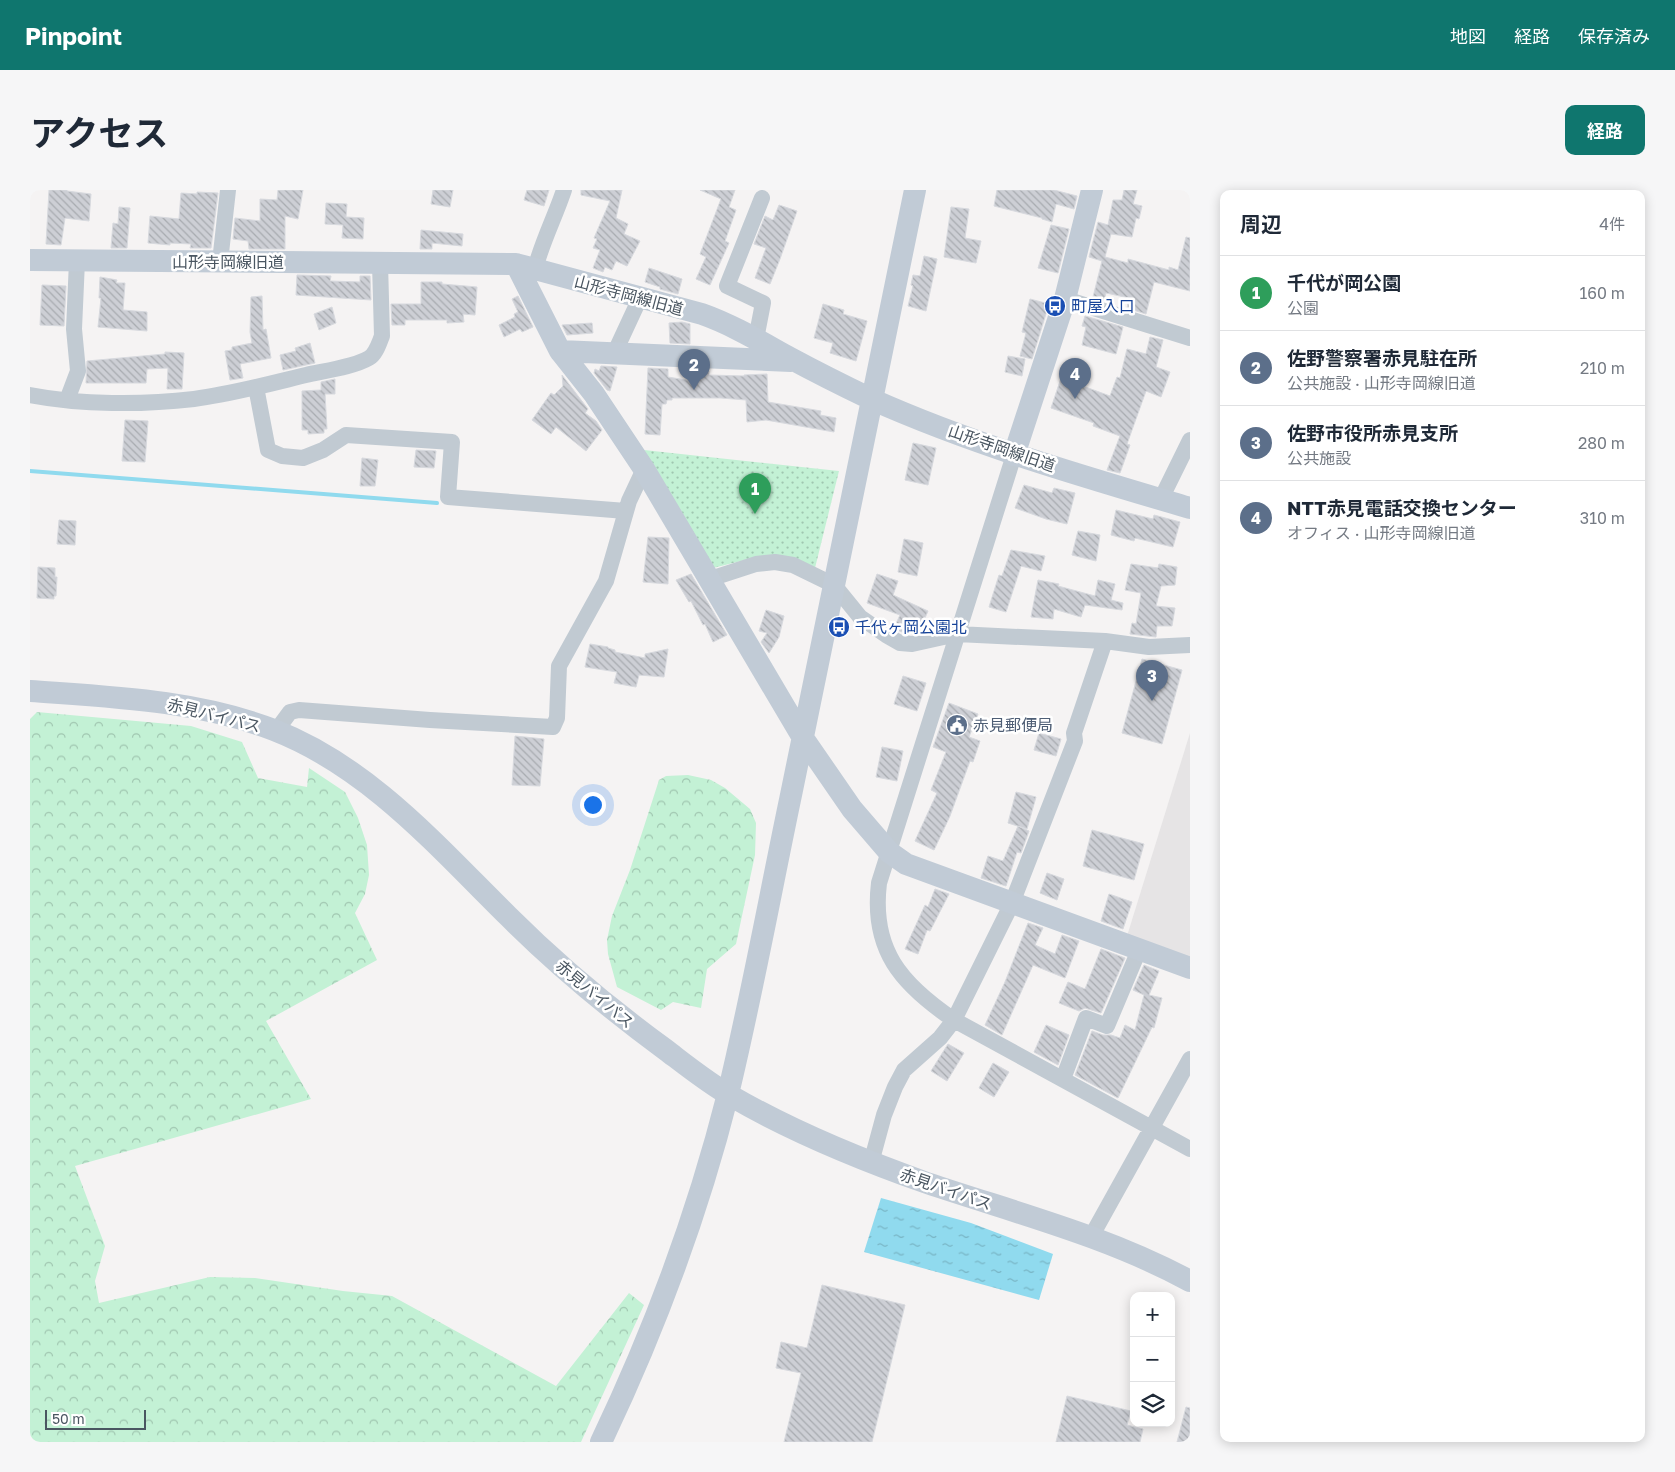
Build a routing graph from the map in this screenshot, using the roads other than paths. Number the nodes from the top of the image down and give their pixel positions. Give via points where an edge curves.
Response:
1 (228, 190) edge
2 (564, 190) edge
3 (915, 190) edge
4 (1092, 190) edge
5 (762, 198) dead end
6 (30, 260) edge
7 (77, 261) junction
8 (220, 262) junction
9 (380, 264) junction
10 (526, 267) junction
11 (640, 298) junction
12 (1065, 299) junction
13 (1190, 338) edge
14 (756, 339) junction
15 (560, 351) junction
16 (614, 354) junction
17 (795, 361) junction
18 (256, 387) junction
19 (30, 395) edge
20 (872, 399) junction
21 (66, 400) junction
22 (1190, 440) edge
23 (1014, 455) junction
24 (644, 469) junction
25 (1161, 499) junction
26 (1190, 508) edge
27 (626, 511) junction
28 (710, 580) junction
29 (834, 585) junction
30 (958, 634) junction
31 (1105, 641) junction
32 (1190, 645) edge
33 (30, 691) edge
34 (276, 731) junction
35 (803, 738) junction
36 (889, 852) junction
37 (1012, 903) junction
38 (1138, 950) junction
39 (1190, 968) edge
40 (954, 1020) junction
41 (1190, 1058) edge
42 (1063, 1079) junction
43 (728, 1094) junction
44 (1151, 1127) junction
45 (1190, 1149) edge
46 (871, 1163) junction
47 (1091, 1237) junction
48 (1190, 1281) edge
49 (601, 1442) edge

1 - 8 street
2 - 10 street via 538,254
3 - 20 street
4 - 12 street
5 - 14 street via 727,286 763,303
6 - 7 street, 山形寺岡線旧道
7 - 8 street, 山形寺岡線旧道
7 - 21 street via 74,329 78,371
8 - 9 street, 山形寺岡線旧道
9 - 10 street, 山形寺岡線旧道
9 - 18 street via 382,336 370,358
10 - 11 street, 山形寺岡線旧道
10 - 15 street
11 - 14 street, 山形寺岡線旧道 via 720,320
11 - 16 street
12 - 13 street
12 - 23 street
14 - 17 street, 山形寺岡線旧道
15 - 16 street
15 - 24 street via 594,394
16 - 17 street
17 - 20 street, 山形寺岡線旧道
18 - 21 street via 195,399 152,402
18 - 27 street via 268,450 282,456 303,458 346,435 452,442 448,497
19 - 21 street
20 - 23 street, 山形寺岡線旧道
20 - 29 street
22 - 25 street
23 - 25 street, 山形寺岡線旧道
23 - 30 street
24 - 27 street
24 - 28 street
25 - 26 street, 山形寺岡線旧道
27 - 34 street via 606,581 559,666 557,718 553,727 298,710 290,712
28 - 29 street via 756,564 775,562 793,565
28 - 35 street
29 - 30 street via 860,617 900,643 912,644
29 - 35 street
30 - 31 street
30 - 36 street
31 - 32 street via 1149,647
31 - 37 street via 1074,734 1075,741
33 - 34 street, 赤見バイパス via 173,704 238,718
34 - 43 street, 赤見バイパス via 311,748 381,794 414,822 561,967 616,1013
35 - 36 street via 852,809
35 - 43 street
36 - 37 street via 906,864
36 - 40 street via 879,883 877,904 885,944 902,976
37 - 38 street
37 - 40 street
38 - 39 street
38 - 42 street via 1107,1026 1086,1018
40 - 42 street
40 - 46 street via 940,1038 904,1070 894,1087
41 - 44 street
42 - 44 street
43 - 46 street, 赤見バイパス via 807,1136
43 - 49 street via 674,1265 633,1371
44 - 45 street
44 - 47 street
46 - 47 street, 赤見バイパス
47 - 48 street, 赤見バイパス

